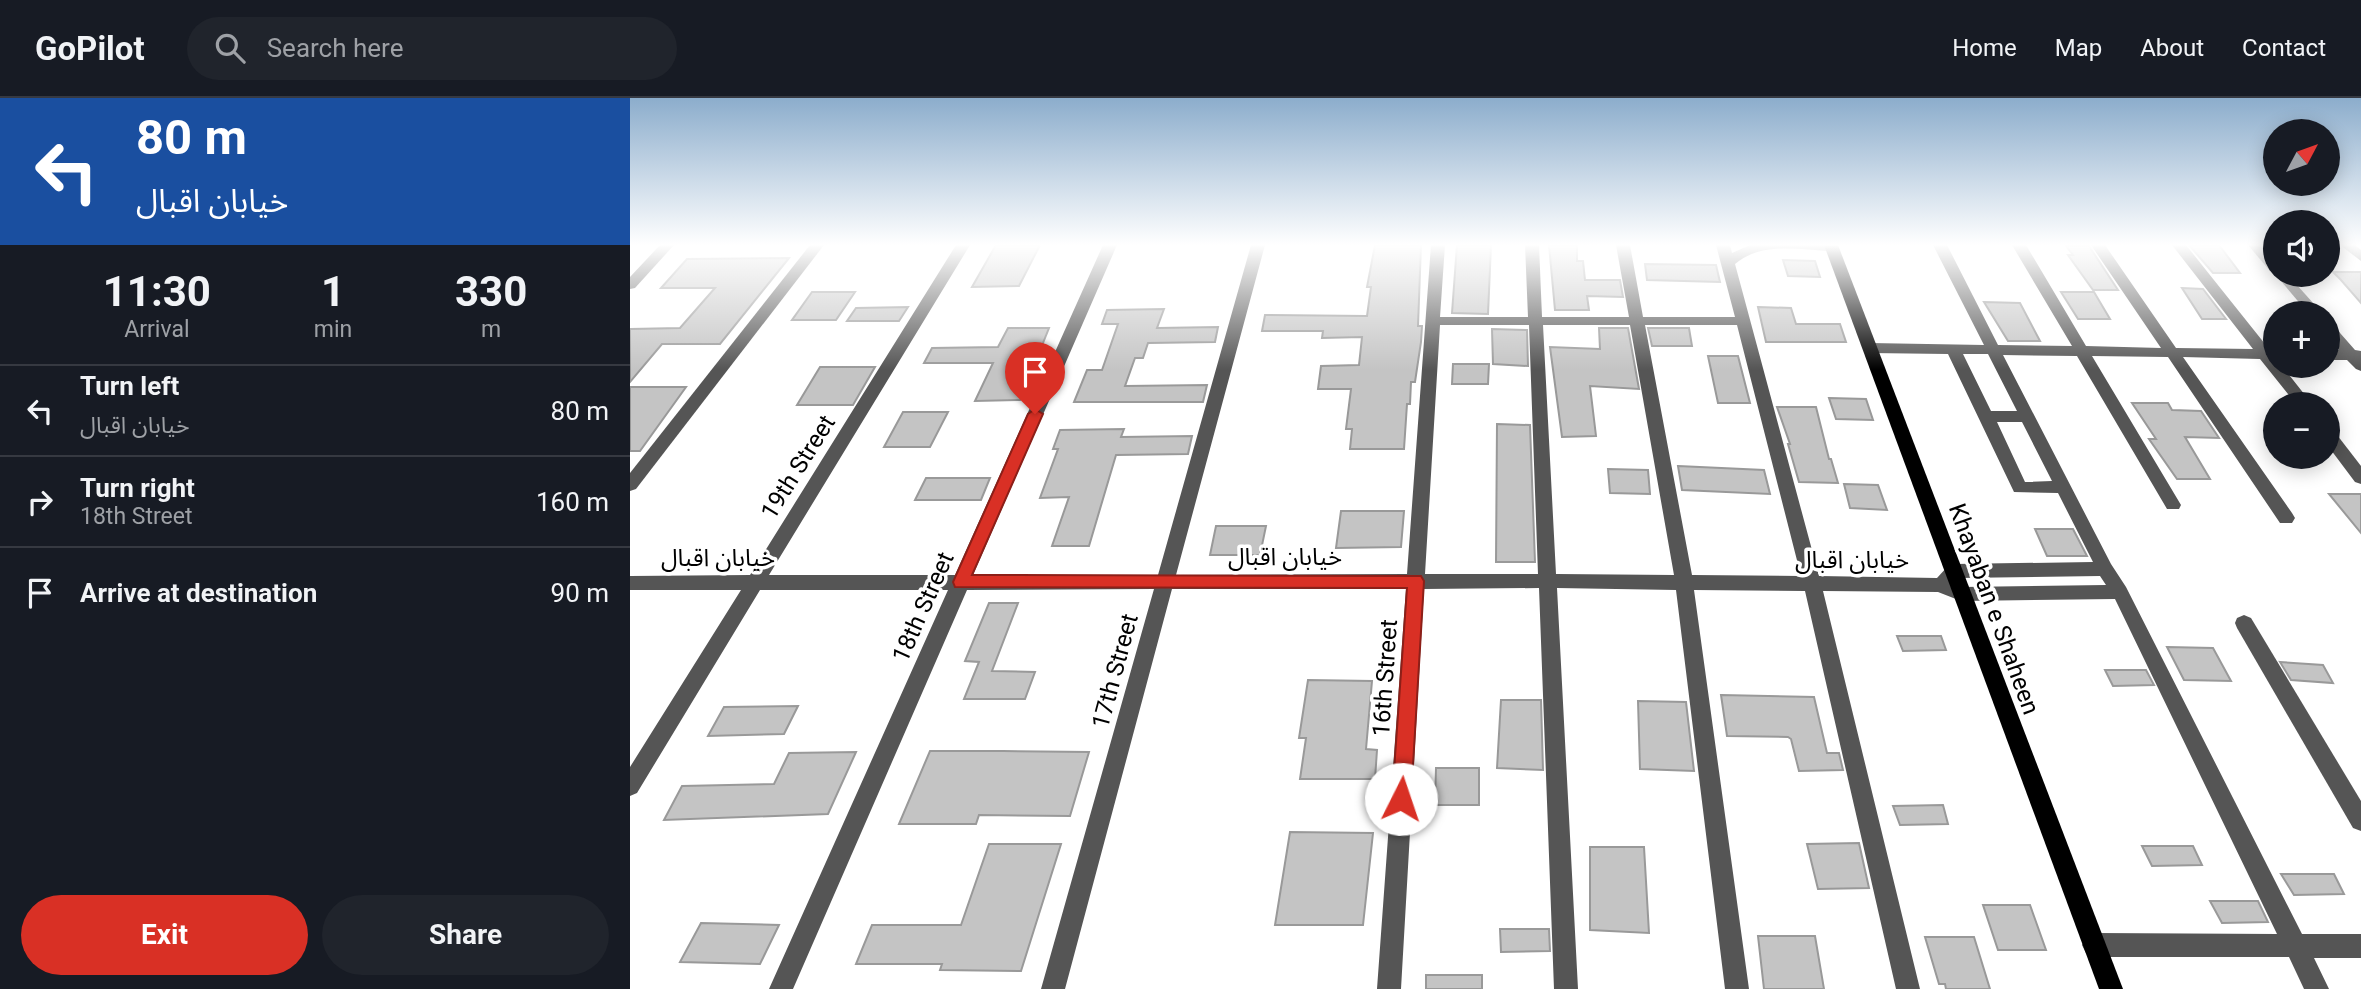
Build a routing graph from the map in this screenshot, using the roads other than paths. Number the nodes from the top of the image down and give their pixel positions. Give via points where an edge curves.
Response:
1 (785, 287) edge
2 (937, 287) edge
3 (1092, 287) edge
4 (1247, 287) edge
5 (1435, 287) edge
6 (1534, 287) edge
7 (1631, 287) edge
8 (1734, 287) edge
9 (1847, 287) edge
10 (1961, 287) edge
11 (2044, 287) edge
12 (2126, 287) edge
13 (2214, 287) edge
14 (2292, 287) edge
15 (2304, 301) edge
16 (1433, 321) junction
17 (1536, 321) junction
18 (1637, 321) junction
19 (1743, 321) junction
20 (2340, 340) edge
21 (2263, 346) edge
22 (1870, 348) junction
23 (1953, 349) junction
24 (1993, 350) junction
25 (2082, 351) junction
26 (2170, 353) junction
27 (2263, 354) edge
28 (2340, 357) edge
29 (2358, 359) edge
30 (1986, 416) junction
31 (2028, 417) junction
32 (2340, 451) edge
33 (2361, 478) edge
34 (630, 485) edge
35 (2063, 486) junction
36 (2173, 505) dead end
37 (2286, 518) dead end
38 (2105, 569) junction
39 (1947, 578) junction
40 (1416, 581) junction
41 (1549, 581) junction
42 (961, 582) junction
43 (1165, 582) junction
44 (630, 583) edge
45 (755, 583) junction
46 (1684, 583) junction
47 (1812, 584) junction
48 (2120, 592) junction
49 (1961, 594) junction
50 (2244, 623) dead end
51 (630, 786) edge
52 (2361, 821) edge
53 (2094, 945) junction
54 (2295, 946) junction
55 (2361, 946) edge
56 (781, 989) edge
57 (1053, 989) edge
58 (1389, 989) edge
59 (1566, 989) edge
60 (1737, 989) edge
61 (1908, 989) edge
62 (2110, 989) edge
63 (2317, 989) edge

1 - 34 street
2 - 45 street, 19th Street
3 - 42 street, 18th Street
4 - 43 street, 17th Street
5 - 16 street, 16th Street
6 - 17 street
7 - 18 street
8 - 19 street
9 - 22 main road, Khayaban e Shaheen
10 - 24 street
11 - 25 street
12 - 26 street
13 - 21 street
14 - 15 street
16 - 17 street
16 - 40 street, 16th Street
17 - 18 street
17 - 41 street
18 - 19 street
18 - 46 street
19 - 47 street
20 - 29 street
22 - 23 street
22 - 39 main road, Khayaban e Shaheen
23 - 24 street
23 - 30 street
24 - 25 street
24 - 31 street
25 - 26 street
25 - 36 street
26 - 27 street
26 - 37 street
28 - 29 street
30 - 31 street
30 - 35 street via 2020,488
31 - 35 street
32 - 33 street
35 - 38 street
38 - 39 street, خیابان اقبال
38 - 48 street
39 - 47 street, خیابان اقبال
39 - 49 main road, Khayaban e Shaheen
40 - 41 street, خیابان اقبال
40 - 43 street, خیابان اقبال
40 - 58 street, 16th Street
41 - 46 street, خیابان اقبال
41 - 59 street
42 - 43 street, خیابان اقبال
42 - 45 street, خیابان اقبال
42 - 56 street, 18th Street
43 - 57 street, 17th Street
44 - 45 street, خیابان اقبال
45 - 51 street, 19th Street
46 - 47 street, خیابان اقبال
46 - 60 street
47 - 61 street
48 - 49 street
48 - 54 street
49 - 53 main road, Khayaban e Shaheen
50 - 52 street
53 - 54 street
53 - 62 main road, Khayaban e Shaheen
54 - 55 street
54 - 63 street

